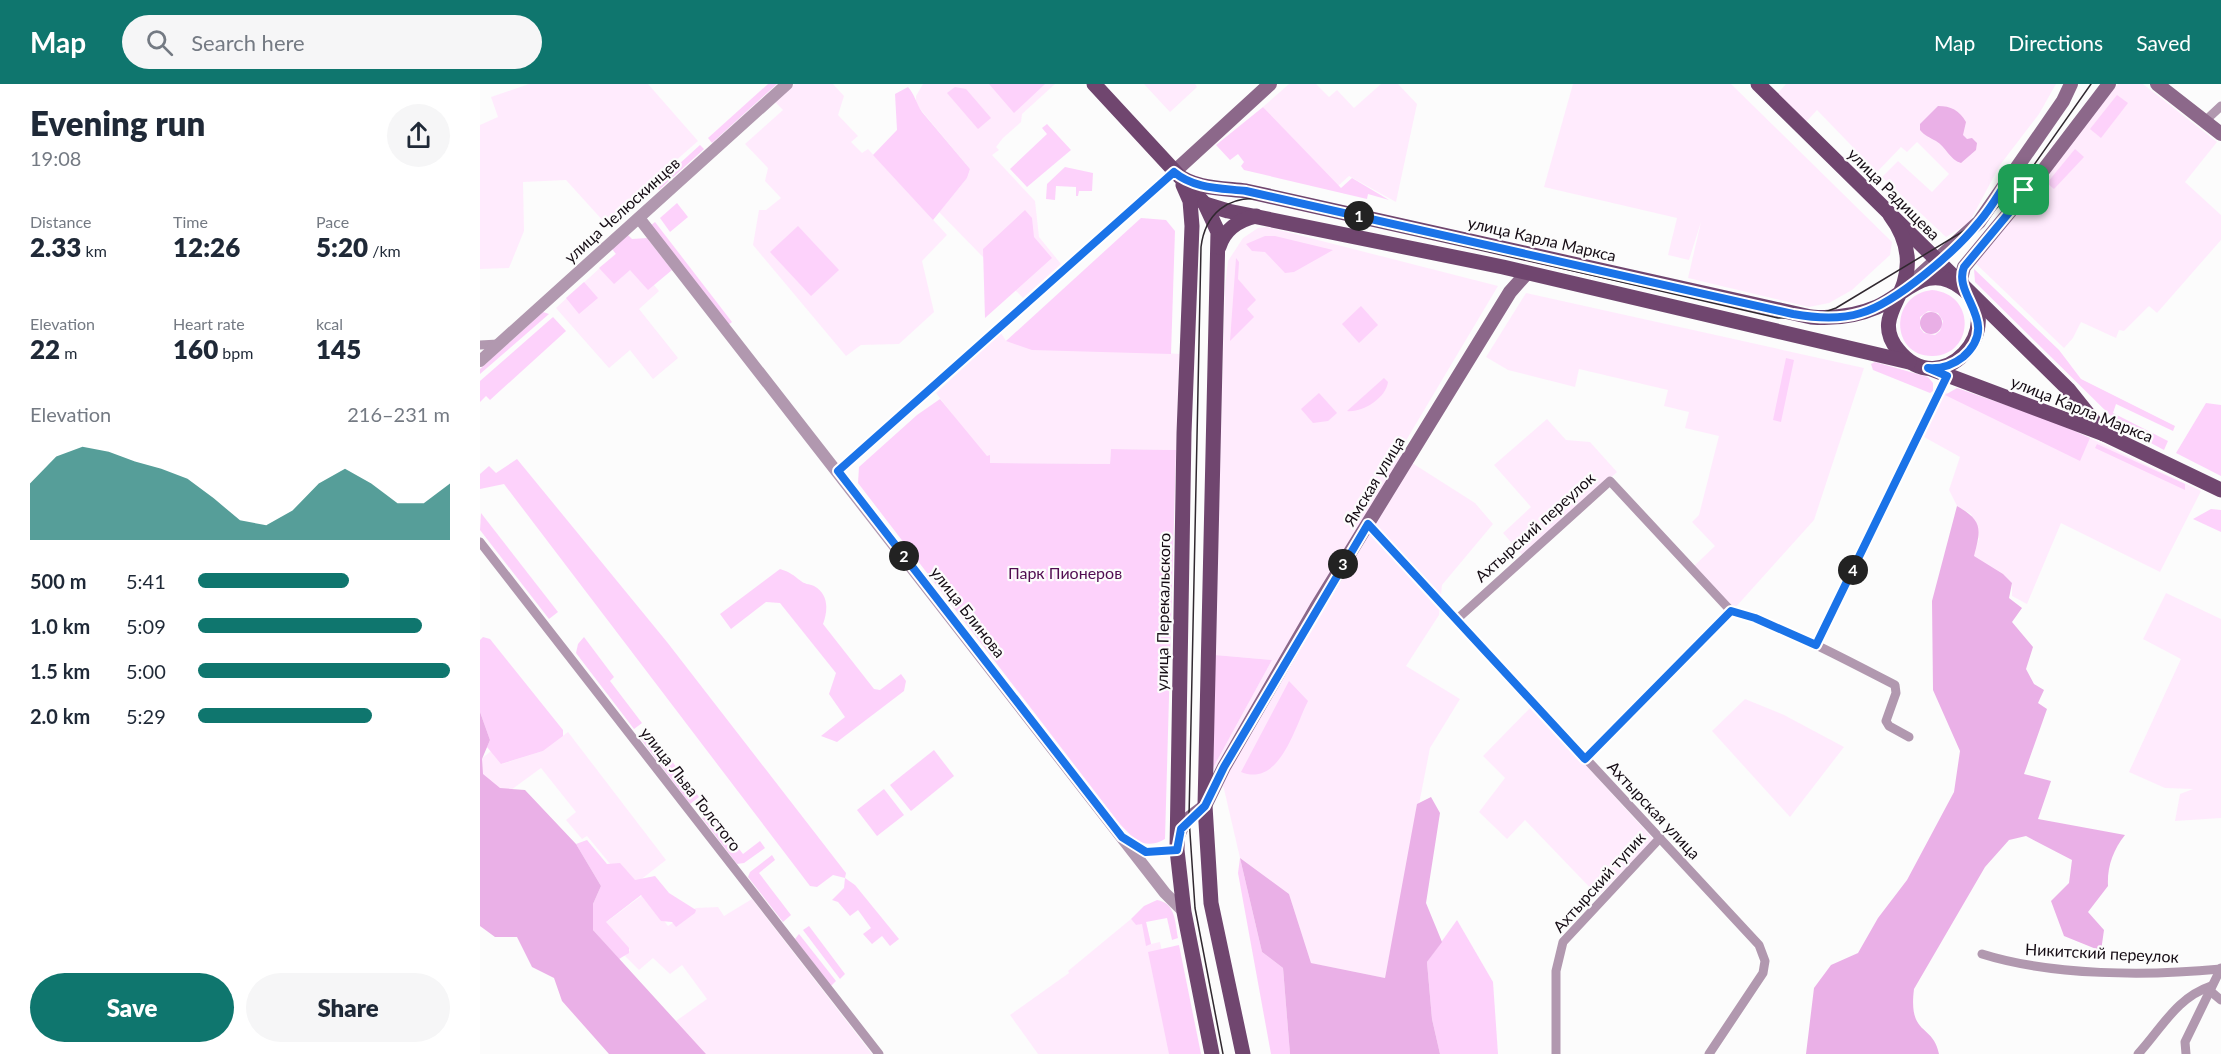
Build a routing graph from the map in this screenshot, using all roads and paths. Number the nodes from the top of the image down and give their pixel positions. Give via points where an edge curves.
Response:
1 (786, 84) edge
2 (1094, 84) edge
3 (1270, 84) edge
4 (1758, 84) edge
5 (2109, 84) edge
6 (2157, 84) edge
7 (2072, 85) edge
8 (2221, 106) edge
9 (2205, 121) junction
10 (2221, 134) edge
11 (1174, 173) junction
12 (2012, 173) junction
13 (2032, 185) junction
14 (1246, 191) junction
15 (1205, 204) junction
16 (1890, 215) junction
17 (1260, 216) junction
18 (639, 218) junction
19 (1191, 237) junction
20 (1219, 247) junction
21 (1937, 262) junction
22 (1527, 273) junction
23 (1964, 289) junction
24 (1900, 292) junction
25 (498, 344) junction
26 (480, 345) edge
27 (480, 361) edge
28 (1921, 366) junction
29 (1947, 376) junction
30 (2104, 434) junction
31 (838, 471) junction
32 (2221, 490) edge
33 (1368, 524) junction
34 (480, 542) edge
35 (1731, 611) junction
36 (1456, 620) junction
37 (1816, 645) junction
38 (1909, 737) dead end
39 (1585, 759) junction
40 (1205, 806) junction
41 (1122, 837) junction
42 (1660, 838) junction
43 (1177, 850) junction
44 (1184, 912) junction
45 (1982, 954) dead end
46 (2221, 969) edge
47 (2210, 988) junction
48 (2221, 1000) edge
49 (879, 1054) edge
50 (1212, 1054) edge
51 (1242, 1054) edge
52 (1556, 1054) edge
53 (1709, 1054) edge
54 (2138, 1054) edge
55 (2186, 1054) edge

1 - 18 street, улица Челюскинцев
2 - 11 main road
3 - 11 main road
4 - 16 main road, улица Радищева
5 - 13 main road
6 - 9 main road
7 - 12 main road
8 - 9 street
9 - 10 main road
11 - 14 main road, улица Карла Маркса via 1190,183
11 - 15 main road
11 - 19 main road, улица Перекальского via 1190,201
11 - 31 street
12 - 13 main road via 2018,189
12 - 21 main road via 1979,222
13 - 23 main road via 1964,267
14 - 15 main road via 1220,195
14 - 24 main road, улица Карла Маркса via 1793,314 1825,318 1860,314
15 - 17 main road, улица Карла Маркса
15 - 19 main road via 1195,219
15 - 20 main road via 1215,223
16 - 21 main road, улица Радищева
16 - 24 main road via 1907,253
17 - 20 main road via 1233,226
17 - 22 main road, улица Карла Маркса
18 - 25 street, улица Челюскинцев
18 - 31 street, улица Блинова
19 - 43 main road, улица Перекальского
20 - 40 main road
21 - 23 main road, улица Радищева
21 - 24 main road
22 - 28 main road, улица Карла Маркса
22 - 33 main road, Ямская улица via 1510,292
23 - 24 main road via 1953,282 1933,279 1910,284
23 - 28 main road via 1977,312 1974,340 1955,363 1937,368
23 - 30 main road, улица Радищева via 2068,389
24 - 28 main road via 1891,309 1889,331 1897,349
25 - 26 street
25 - 27 street, улица Челюскинцев
28 - 29 main road, улица Карла Маркса
29 - 30 main road, улица Карла Маркса
29 - 37 street
30 - 32 main road, улица Карла Маркса
31 - 41 street, улица Блинова
33 - 36 street, Ахтырская улица
33 - 40 main road, Ямская улица via 1224,767
34 - 49 street, улица Льва Толстого
35 - 36 street, Ахтырский переулок via 1610,481
35 - 37 street, Ахтырский переулок
35 - 39 street
36 - 39 street, Ахтырская улица
37 - 38 street, Ахтырский переулок via 1895,685 1886,721
39 - 42 street, Ахтырская улица
40 - 43 main road via 1184,822
40 - 51 main road via 1211,903
41 - 43 street via 1146,852
41 - 44 street, улица Блинова
42 - 52 street, Ахтырский тупик via 1563,942 1556,971
42 - 53 street, Ахтырская улица via 1763,952 1763,973
43 - 44 main road, улица Перекальского
44 - 50 main road, улица Перекальского
45 - 46 street, Никитский переулок via 2008,962 2092,970 2175,973
46 - 47 street
47 - 48 street
47 - 54 street via 2177,1005
47 - 55 street via 2185,1042

